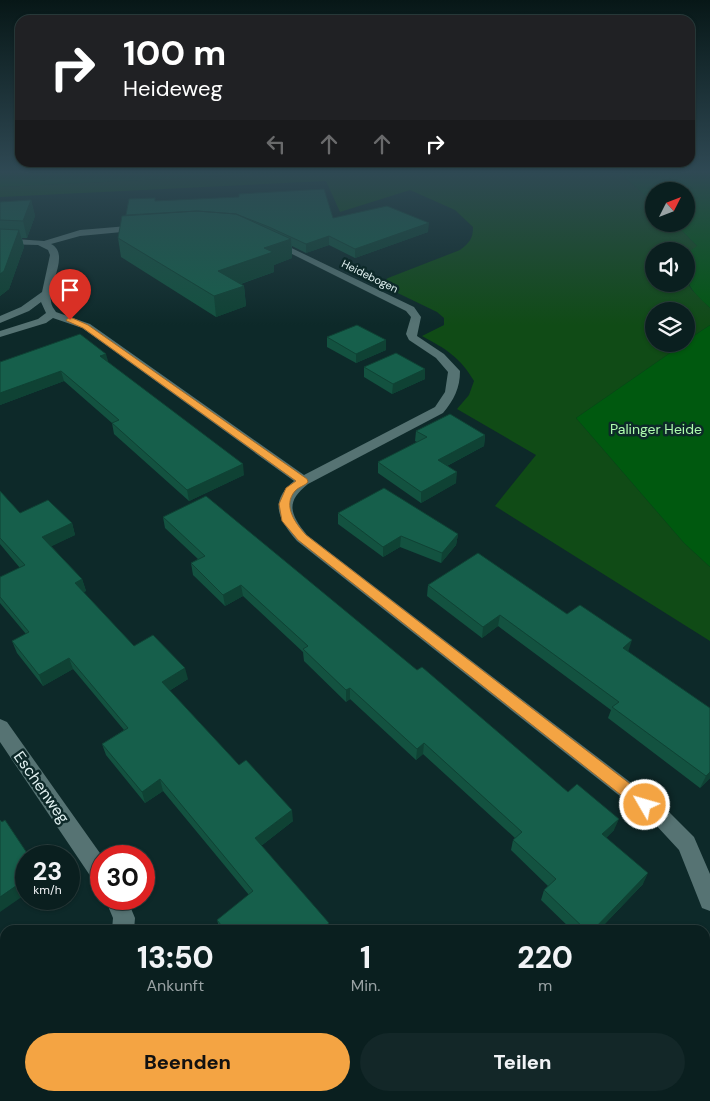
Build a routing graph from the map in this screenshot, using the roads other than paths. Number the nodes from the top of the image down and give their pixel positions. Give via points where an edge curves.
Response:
1 (153, 228) edge
2 (266, 239) edge
3 (0, 241) edge
4 (46, 243) junction
5 (45, 294) junction
6 (52, 314) junction
7 (0, 320) edge
8 (0, 334) edge
9 (303, 482) junction
10 (0, 727) edge
11 (90, 857) edge
12 (710, 900) edge
13 (121, 910) edge
14 (123, 925) edge

1 - 4 street via 77,232
2 - 9 street, Heidebogen via 410,309 416,317 411,334 413,338 440,356 454,371 454,384 439,410
3 - 4 street
4 - 5 street via 55,255
5 - 6 street
5 - 7 street via 25,309
6 - 8 street
6 - 9 street via 86,326
9 - 12 street via 290,490 284,504 287,521 302,538 661,817 687,844
10 - 11 street, Eschenweg
13 - 14 street

